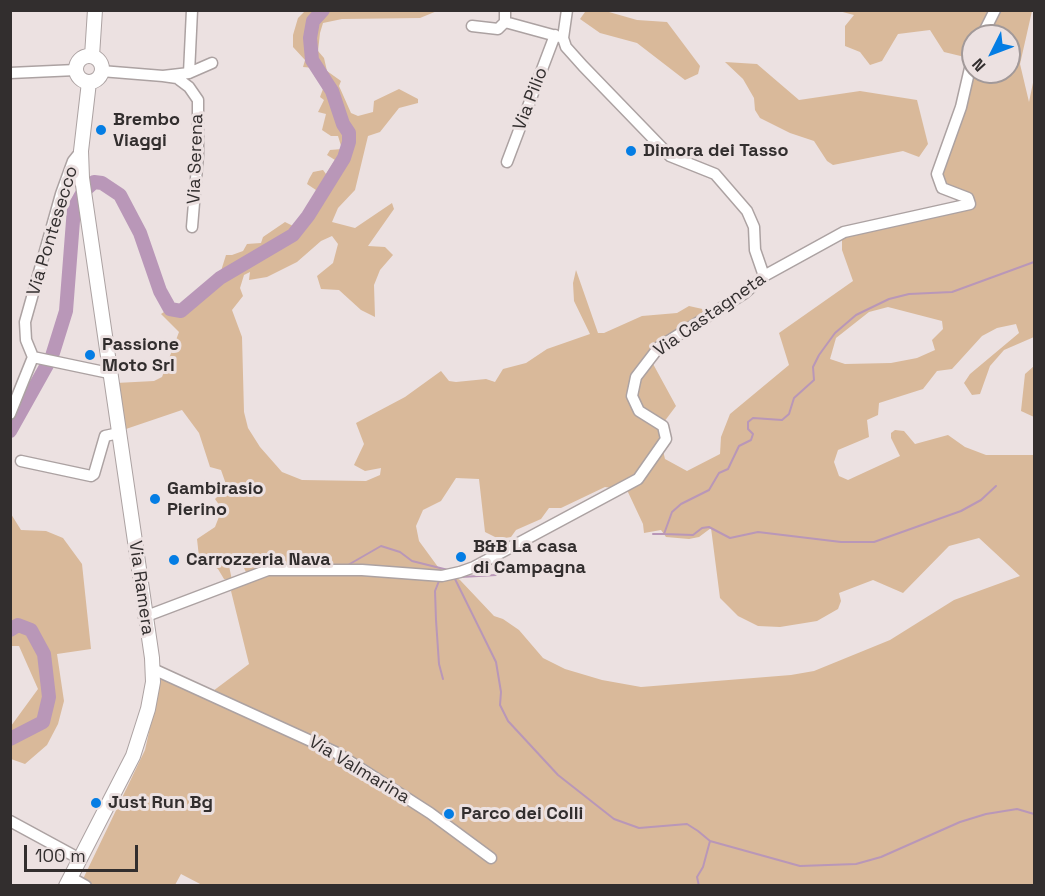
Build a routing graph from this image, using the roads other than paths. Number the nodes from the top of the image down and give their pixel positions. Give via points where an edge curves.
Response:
1 (94, 10) edge
2 (192, 10) edge
3 (567, 10) edge
4 (995, 10) edge
5 (505, 16) edge
6 (988, 24) edge
7 (472, 26) dead end
8 (559, 37) junction
9 (92, 56) junction
10 (212, 63) dead end
11 (76, 70) junction
12 (101, 71) junction
13 (10, 73) edge
14 (189, 73) junction
15 (163, 76) junction
16 (89, 82) junction
17 (966, 84) edge
18 (81, 151) junction
19 (507, 162) dead end
20 (192, 227) dead end
21 (95, 273) joint
22 (764, 276) junction
23 (44, 360) junction
24 (109, 373) junction
25 (10, 414) edge
26 (119, 433) junction
27 (21, 461) dead end
28 (144, 617) junction
29 (153, 669) junction
30 (10, 821) edge
31 (491, 858) dead end
32 (80, 859) junction
33 (68, 881) edge
34 (86, 885) edge

1 - 9 main road
2 - 14 street
3 - 8 street, Via Pilio
4 - 6 street
5 - 7 street via 498,29
5 - 8 street
8 - 19 street, Via Pilio
8 - 22 street via 670,156 707,169 720,179 750,217
9 - 11 main road via 80,59
9 - 12 main road via 100,62
10 - 14 street
11 - 13 street
11 - 16 main road via 80,79
12 - 15 street
12 - 16 main road via 96,80
14 - 15 street
15 - 20 street, Via Serena via 177,78 198,100
16 - 18 main road, Via Pontesecco
17 - 22 street, Via Castagneta via 937,174 942,188 968,198 970,204 844,232
18 - 21 main road, Via Pontesecco
18 - 23 street, Via Pontesecco via 73,161 61,194 25,322 26,340
21 - 24 main road, Via Ramera
22 - 28 street, Via Castagneta via 745,293 659,347 645,364 632,388 633,401 639,411 663,426 666,439 643,474 627,486 460,572 442,576 363,570 268,570
23 - 24 street
23 - 25 street
24 - 26 main road, Via Ramera
26 - 27 street via 105,436 91,477
26 - 28 main road, Via Ramera
28 - 29 main road, Via Ramera
29 - 31 street, Via Valmarina via 336,752
29 - 32 main road, Via Ramera via 148,709 133,756
30 - 32 street
32 - 33 main road, Via Ramera
33 - 34 street

